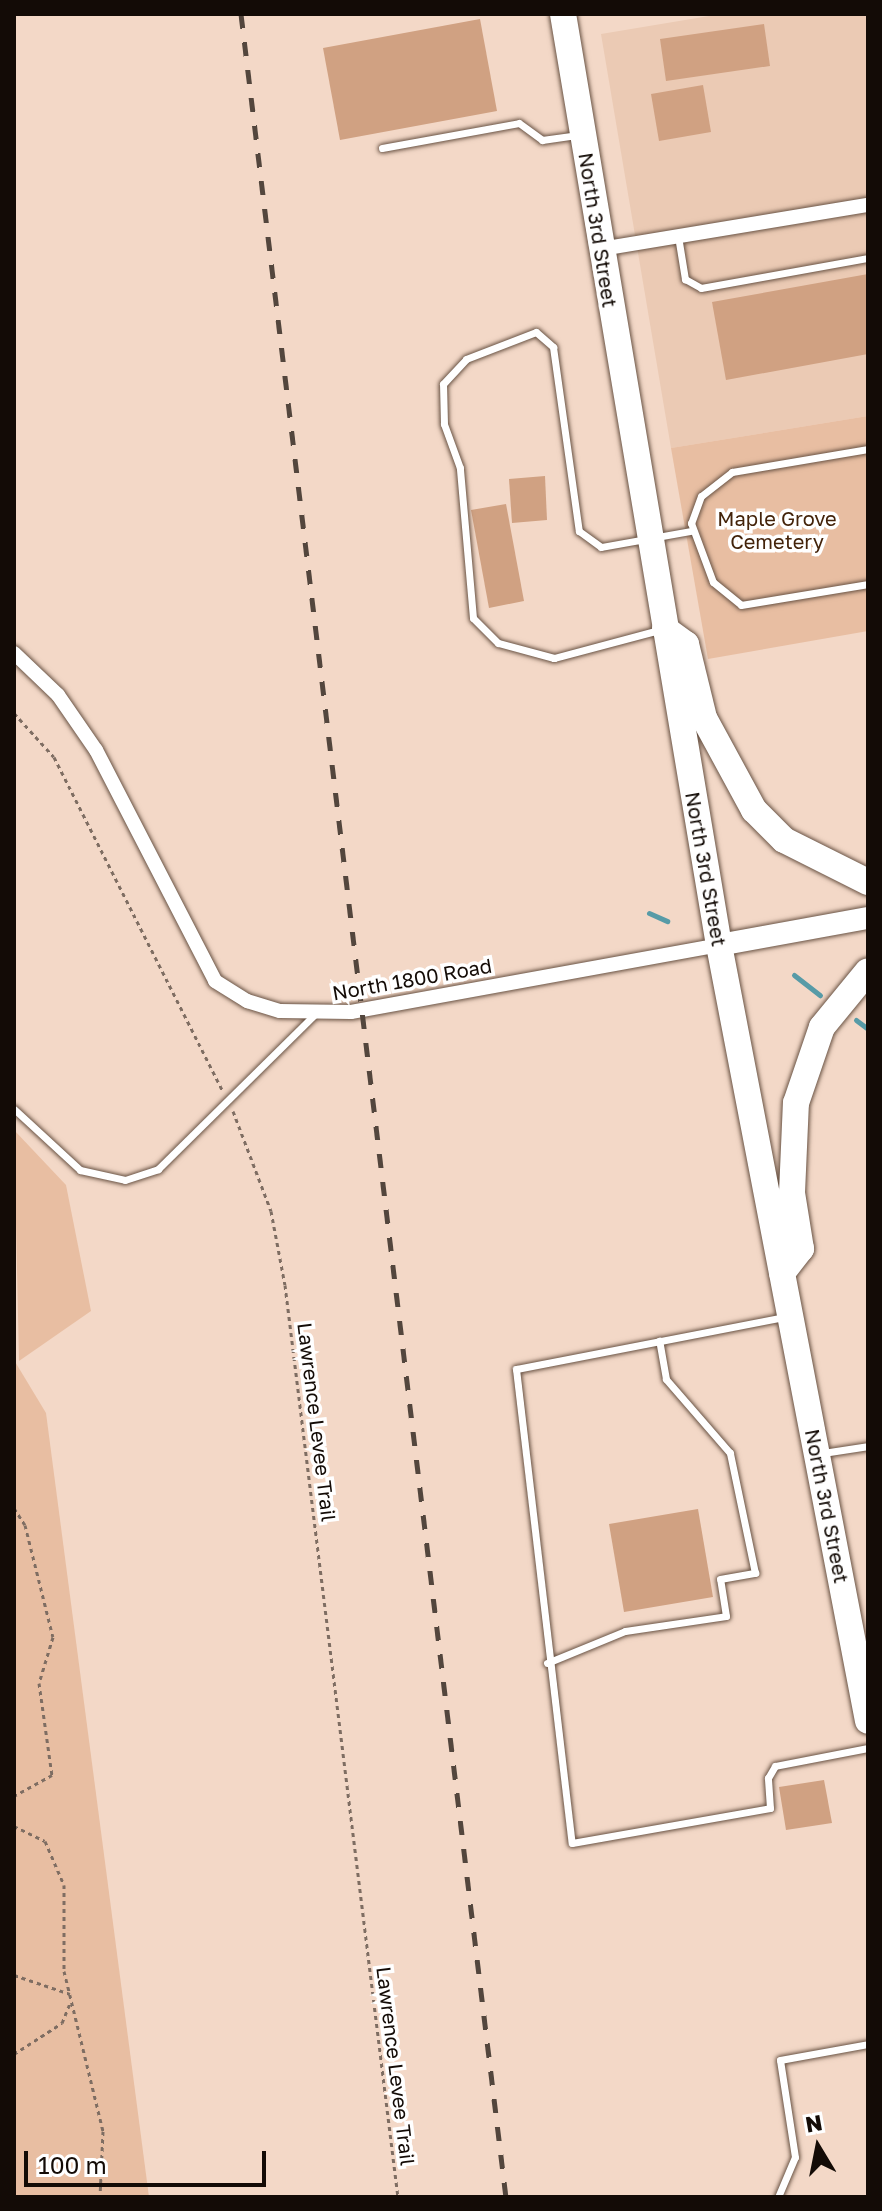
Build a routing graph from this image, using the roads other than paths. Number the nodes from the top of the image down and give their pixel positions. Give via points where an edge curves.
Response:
1 (563, 14) edge
2 (583, 134) junction
3 (382, 148) dead end
4 (868, 205) edge
5 (678, 236) junction
6 (601, 249) junction
7 (868, 258) edge
8 (868, 449) edge
9 (691, 531) junction
10 (649, 539) junction
11 (868, 584) edge
12 (665, 629) junction
13 (14, 653) edge
14 (868, 882) edge
15 (868, 918) edge
16 (719, 945) junction
17 (868, 971) edge
18 (315, 1014) junction
19 (14, 1109) edge
20 (782, 1273) junction
21 (790, 1316) junction
22 (659, 1341) junction
23 (868, 1446) edge
24 (816, 1453) junction
25 (547, 1663) junction
26 (864, 1682) edge
27 (868, 1721) edge
28 (868, 1748) edge
29 (868, 2044) edge
30 (778, 2197) edge

1 - 2 highway, North 3rd Street
2 - 3 lane via 542,140 519,123
2 - 6 highway, North 3rd Street
4 - 5 street
5 - 6 street
5 - 7 lane via 685,279 701,288
6 - 10 highway, North 3rd Street
8 - 9 lane via 732,472 701,496
9 - 10 lane
9 - 11 lane via 713,582 741,605
10 - 12 highway, North 3rd Street
10 - 12 lane via 601,547 579,531 553,347 536,332 466,359 443,384 444,424 460,468 473,618 498,643 554,658
12 - 14 highway via 686,644 704,718 754,810 797,848
12 - 16 highway, North 3rd Street
13 - 18 street, North 1800 Road via 58,695 96,750 215,981 262,1007
15 - 16 main road
16 - 18 street, North 1800 Road
16 - 20 highway, North 3rd Street
17 - 20 highway via 822,1027 802,1079 791,1142 801,1249
18 - 19 lane via 158,1169 109,1181 57,1155
20 - 21 highway, North 3rd Street
21 - 22 lane
21 - 24 highway, North 3rd Street
22 - 25 lane via 516,1369
22 - 25 lane via 666,1379 730,1453 755,1573 720,1579 726,1616 625,1631
23 - 24 lane
24 - 26 highway, North 3rd Street
25 - 28 lane via 572,1843 770,1808 768,1778 775,1766
26 - 27 highway, North 3rd Street
29 - 30 lane via 780,2060 795,2157

